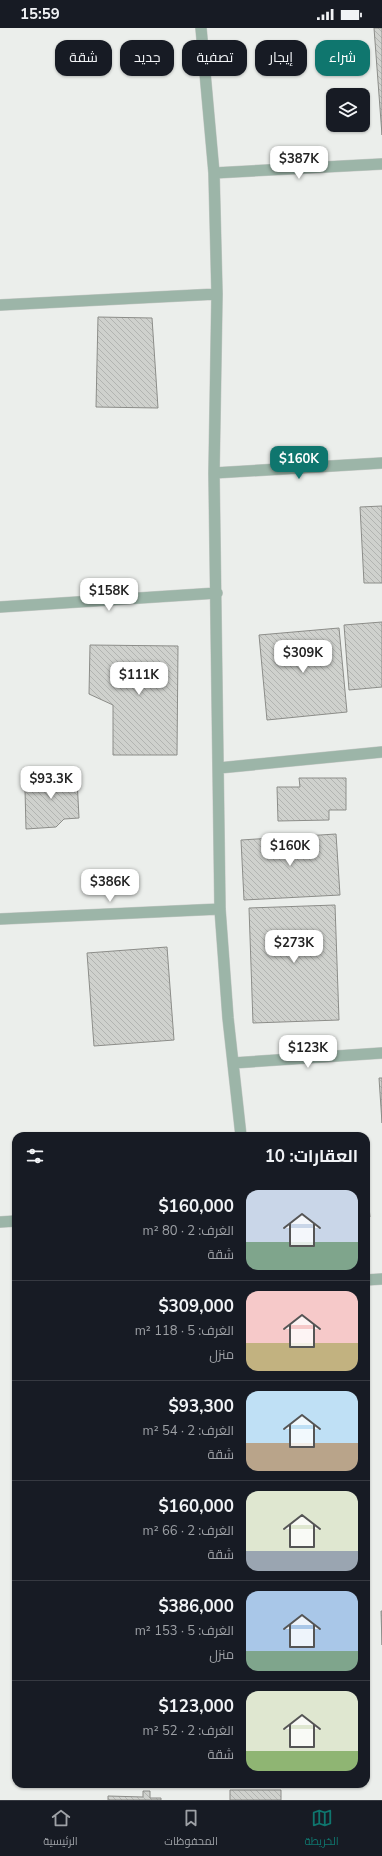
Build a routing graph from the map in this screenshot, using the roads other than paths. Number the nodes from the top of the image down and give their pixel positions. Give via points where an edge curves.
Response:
1 (201, 28) edge
2 (382, 164) edge
3 (214, 173) junction
4 (217, 294) junction
5 (0, 305) edge
6 (382, 463) edge
7 (214, 473) junction
8 (217, 594) junction
9 (0, 607) edge
10 (382, 752) edge
11 (219, 768) junction
12 (220, 909) junction
13 (0, 919) edge
14 (382, 1053) edge
15 (233, 1063) junction
16 (241, 1132) edge
17 (12, 1221) edge
18 (0, 1222) edge
19 (370, 1280) edge
20 (382, 1280) edge

1 - 3 street
2 - 3 street
3 - 4 street
4 - 5 street
4 - 7 street
6 - 7 street
7 - 8 street
8 - 9 street
8 - 11 street
10 - 11 street
11 - 12 street
12 - 13 street
12 - 15 street
14 - 15 street
15 - 16 street
17 - 18 street
19 - 20 street

